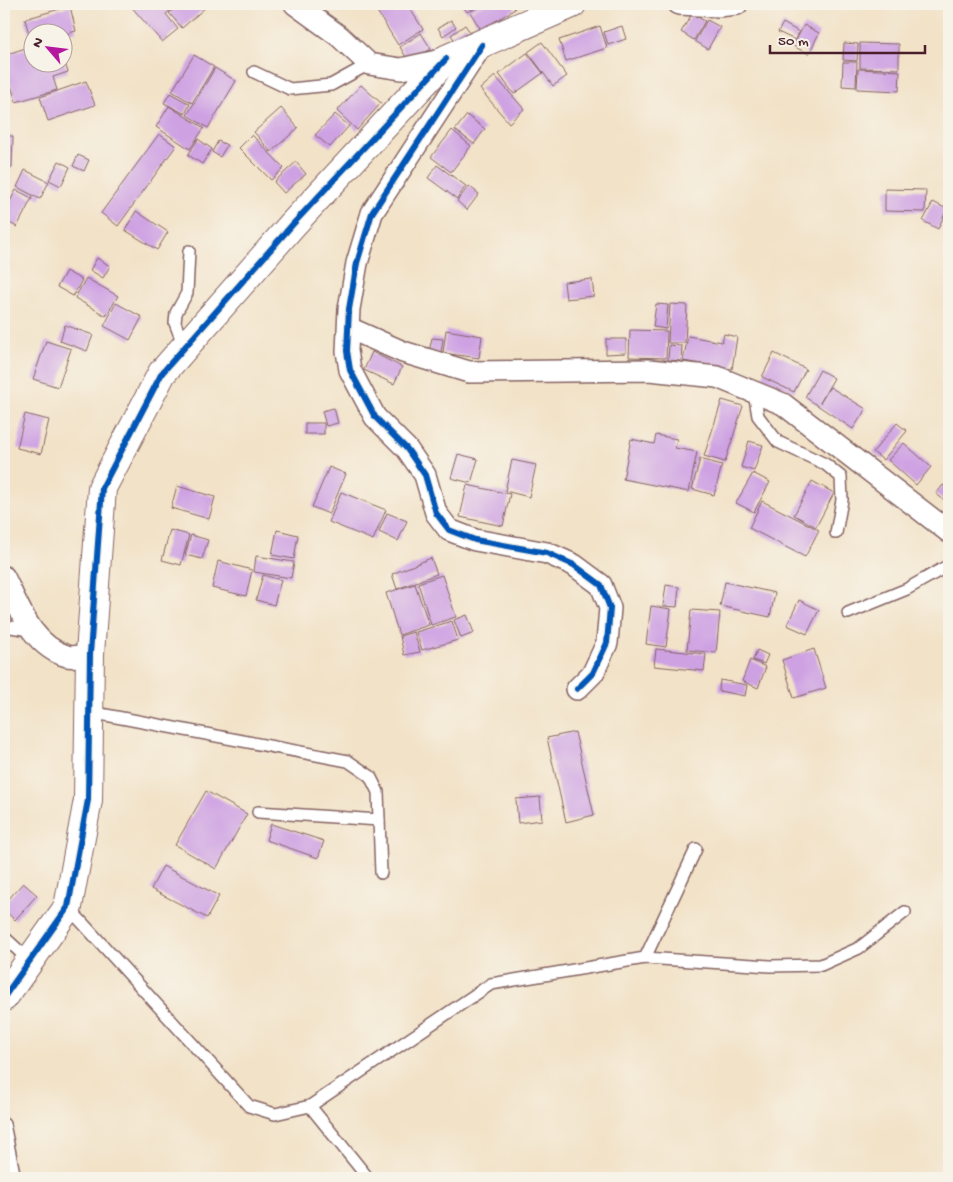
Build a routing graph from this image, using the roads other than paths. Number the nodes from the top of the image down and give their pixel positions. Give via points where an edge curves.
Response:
1 (295, 4) edge
2 (572, 4) edge
3 (679, 4) edge
4 (737, 4) edge
5 (482, 45) junction
6 (446, 59) junction
7 (369, 64) junction
8 (254, 72) dead end
9 (189, 251) dead end
10 (349, 328) junction
11 (185, 348) junction
12 (754, 392) junction
13 (949, 532) edge
14 (836, 533) dead end
15 (949, 565) edge
16 (4, 577) edge
17 (848, 613) dead end
18 (4, 626) edge
19 (30, 630) junction
20 (90, 654) junction
21 (577, 689) dead end
22 (90, 712) junction
23 (258, 812) dead end
24 (379, 820) junction
25 (696, 849) dead end
26 (381, 873) dead end
27 (68, 907) junction
28 (905, 912) dead end
29 (4, 936) edge
30 (645, 958) junction
31 (30, 960) junction
32 (4, 997) edge
33 (310, 1106) junction
34 (4, 1124) edge
35 (15, 1178) edge
36 (368, 1178) edge

1 - 7 street via 339,36
2 - 5 street
3 - 4 street
5 - 6 street
5 - 10 street via 372,214 357,264
6 - 7 street via 401,69
6 - 11 street via 292,224
7 - 8 lane via 331,85 290,88
9 - 11 lane via 186,293 175,324
10 - 12 street via 403,352 469,372 649,370 718,377
10 - 21 street via 350,370 375,417 426,475 436,513 449,530 475,540 547,553 574,565 601,584 610,608 607,642 593,673
11 - 20 street via 162,373 102,488
12 - 13 street via 783,404
12 - 14 lane via 758,416 778,442 825,464 841,477 842,500
15 - 17 lane via 907,589
16 - 19 street
18 - 19 lane
19 - 20 street via 50,648 69,656
20 - 22 street
22 - 24 lane via 348,760 370,776 378,792
22 - 27 street via 88,800
23 - 24 lane
24 - 26 lane
25 - 30 lane
27 - 31 street
27 - 33 lane via 248,1106 275,1114
28 - 30 lane via 859,948 821,966
29 - 31 lane
30 - 33 lane via 491,984
31 - 32 street
33 - 36 lane
34 - 35 lane

